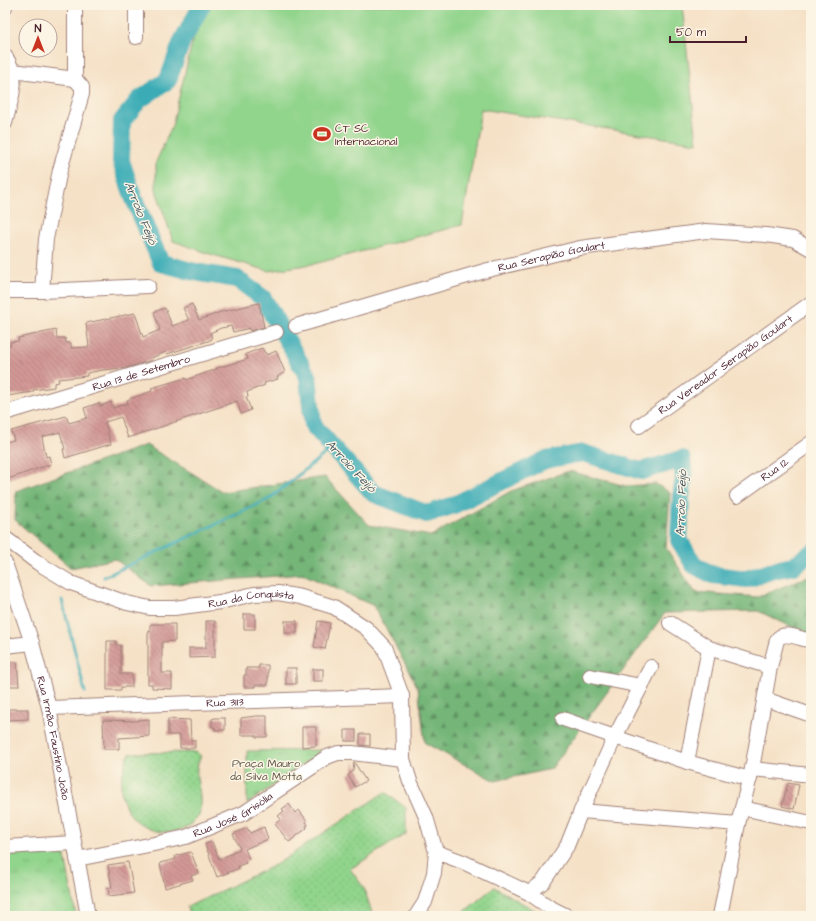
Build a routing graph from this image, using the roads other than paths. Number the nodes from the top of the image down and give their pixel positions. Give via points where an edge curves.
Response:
1 (75, 5) edge
2 (136, 5) edge
3 (136, 37) dead end
4 (5, 56) edge
5 (14, 72) junction
6 (75, 79) junction
7 (5, 123) edge
8 (811, 249) edge
9 (148, 286) dead end
10 (5, 291) edge
11 (42, 291) junction
12 (811, 303) edge
13 (296, 326) dead end
14 (276, 332) dead end
15 (5, 413) edge
16 (639, 426) dead end
17 (811, 443) edge
18 (737, 496) dead end
19 (5, 538) edge
20 (5, 563) edge
21 (670, 624) dead end
22 (811, 641) edge
23 (32, 643) junction
24 (5, 646) edge
25 (709, 648) junction
26 (651, 666) dead end
27 (770, 667) junction
28 (590, 676) dead end
29 (641, 686) junction
30 (402, 696) junction
31 (765, 700) junction
32 (49, 708) junction
33 (811, 715) edge
34 (563, 719) dead end
35 (615, 737) junction
36 (403, 759) junction
37 (687, 762) junction
38 (751, 774) junction
39 (811, 776) edge
40 (742, 808) junction
41 (581, 811) junction
42 (811, 823) edge
43 (738, 824) junction
44 (74, 843) junction
45 (5, 847) edge
46 (436, 852) junction
47 (77, 859) junction
48 (529, 893) junction
49 (88, 916) edge
50 (416, 916) edge
51 (567, 916) edge
52 (720, 916) edge

1 - 6 street
2 - 3 street
4 - 5 street
5 - 6 street
5 - 7 street via 13,90
6 - 11 street via 82,87 82,94 60,170 46,239
8 - 13 street, Rua Serapião Goulart via 793,239 706,231 580,248 488,270
9 - 11 street
10 - 11 street
12 - 16 street, Rua Vereador Serapião Goulart
14 - 15 street, Rua 13 de Setembro
17 - 18 street, Rua 12
19 - 30 street, Rua da Conquista via 38,563 71,583 127,603 150,608 174,608 220,602 268,592 301,597 334,607 366,628 384,647
20 - 23 street, Rua Irmão Faustino João
21 - 25 street
22 - 27 street via 781,635 777,640
23 - 24 street
23 - 32 street, Rua Irmão Faustino João
25 - 27 street
25 - 37 street
26 - 29 street
27 - 31 street
28 - 29 street
29 - 35 street
30 - 32 street, Rua 3113
30 - 36 street, Rua da Conquista
31 - 33 street
31 - 38 street
32 - 44 street, Rua Irmão Faustino João
34 - 35 street
35 - 37 street
35 - 41 street
36 - 46 street, Rua da Conquista via 426,816
36 - 47 street, Rua José Grisólia via 352,752 338,753 327,757 244,813 193,834
37 - 38 street
38 - 39 street
38 - 40 street
40 - 42 street
40 - 43 street
41 - 43 street
41 - 48 street via 567,846 543,882
43 - 52 street
44 - 45 street
44 - 47 street, Rua Irmão Faustino João
46 - 48 street
46 - 50 street via 434,873 425,902
47 - 49 street, Rua Irmão Faustino João
48 - 51 street via 548,907

